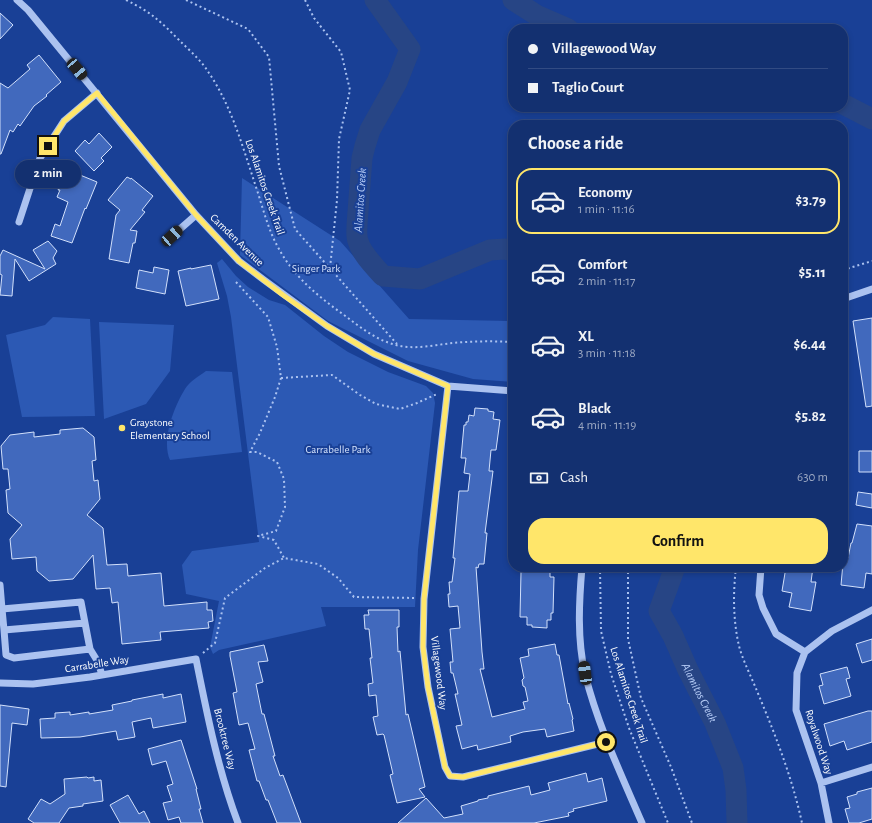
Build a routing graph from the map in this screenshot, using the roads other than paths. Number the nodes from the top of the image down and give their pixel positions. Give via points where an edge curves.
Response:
1 (17, 0) edge
2 (97, 93) junction
3 (196, 215) junction
4 (19, 222) dead end
5 (172, 236) dead end
6 (872, 289) edge
7 (848, 297) edge
8 (448, 386) junction
9 (508, 391) edge
10 (581, 572) edge
11 (761, 572) edge
12 (0, 585) edge
13 (2, 609) junction
14 (872, 610) edge
15 (85, 622) junction
16 (4, 630) junction
17 (90, 649) junction
18 (805, 652) junction
19 (196, 659) joint
20 (102, 675) junction
21 (0, 682) edge
22 (606, 742) junction
23 (872, 767) edge
24 (821, 783) junction
25 (238, 823) edge
26 (642, 823) edge
27 (829, 823) edge

1 - 2 street, Camden Avenue
2 - 3 street, Camden Avenue
2 - 4 street via 64,121 40,158
3 - 5 street
3 - 8 street, Camden Avenue via 239,261 327,326 374,354
6 - 7 street
8 - 9 street, Camden Avenue
8 - 22 street, Villagewood Way via 424,599 423,647 428,687 445,767 450,776 463,777
10 - 22 street via 580,635 585,673
11 - 18 street via 759,595 776,634
12 - 13 street
13 - 15 street via 81,602
13 - 16 street
14 - 18 street via 832,632
15 - 16 street
15 - 17 street
16 - 17 street via 6,655 14,658
17 - 20 street
18 - 24 street, Royalwood Way via 797,673 796,710
19 - 20 street, Carrabelle Way
19 - 25 street, Brooktree Way via 228,798
20 - 21 street, Carrabelle Way via 33,684
22 - 26 street
23 - 24 street
24 - 27 street, Royalwood Way

